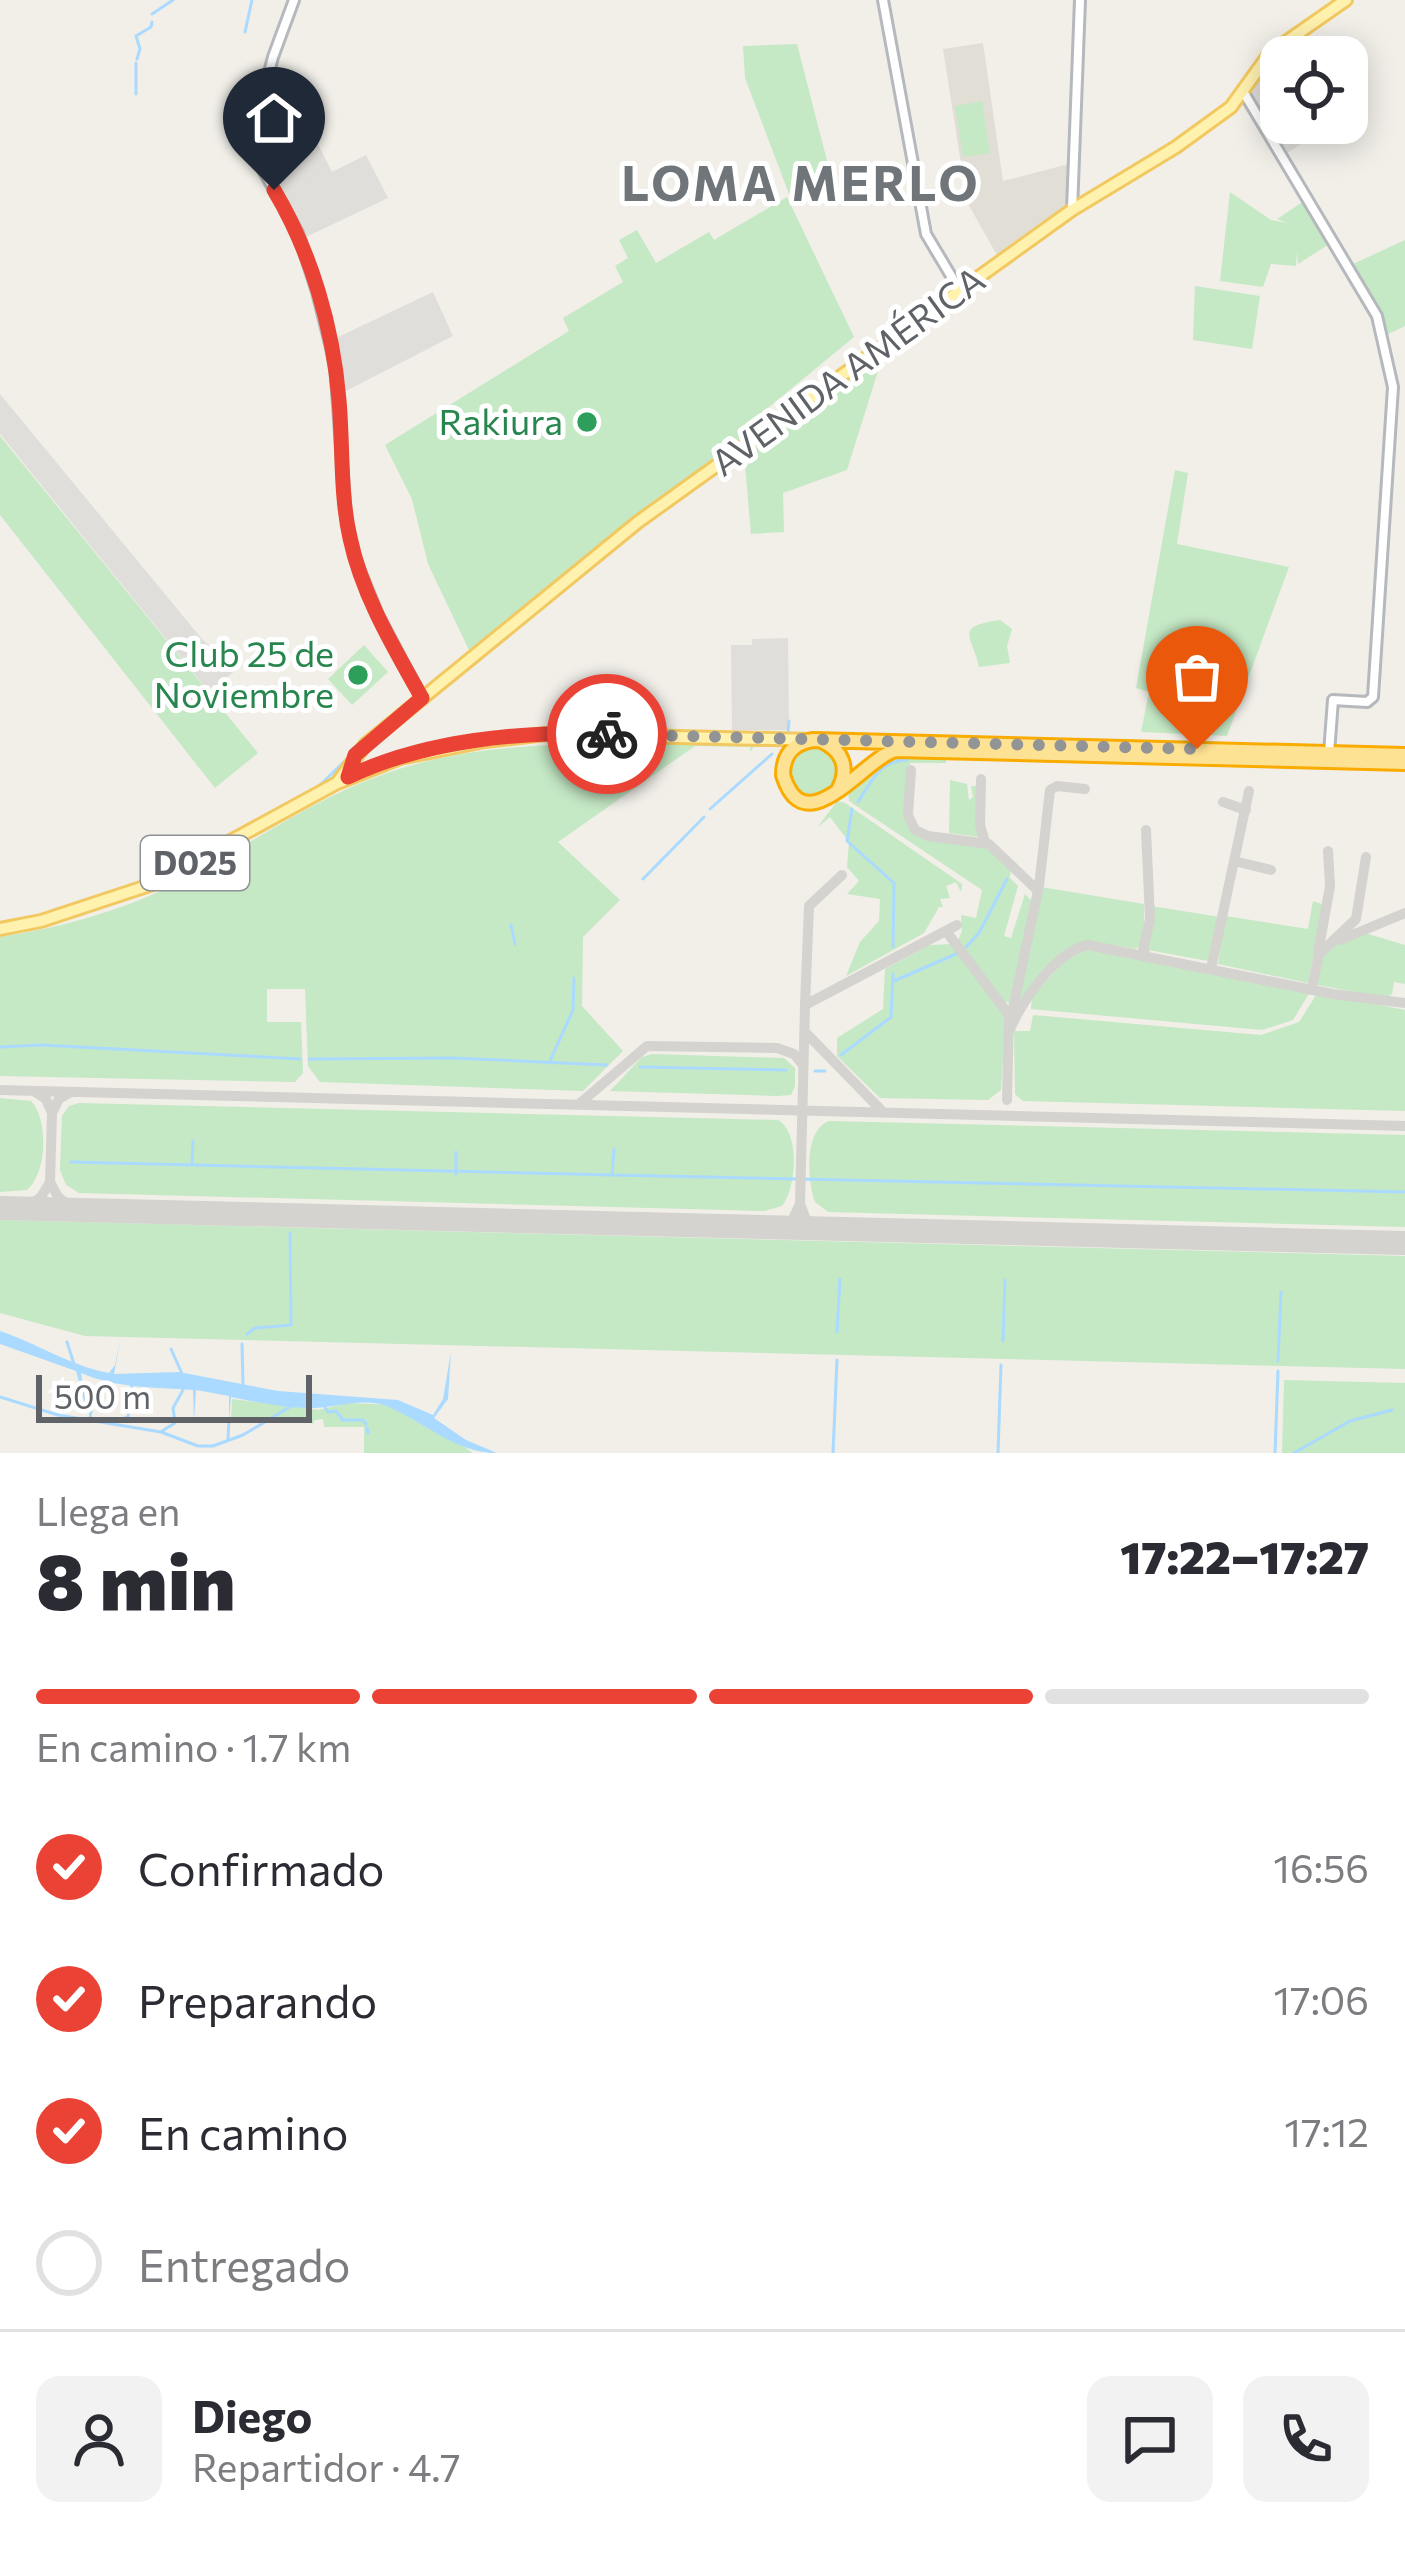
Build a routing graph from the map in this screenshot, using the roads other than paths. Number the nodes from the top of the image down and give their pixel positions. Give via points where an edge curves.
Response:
1 (294, 0) edge
2 (883, 0) edge
3 (1080, 0) edge
4 (1340, 2) edge
5 (1244, 93) junction
6 (1072, 210) junction
7 (961, 292) junction
8 (422, 698) junction
9 (777, 738) junction
10 (816, 740) junction
11 (788, 753) junction
12 (1329, 753) junction
13 (1285, 756) junction
14 (1405, 759) edge
15 (343, 780) junction
16 (835, 794) junction
17 (8, 928) edge

1 - 8 street via 252,138 303,246 329,338 356,561
2 - 7 street via 926,234
3 - 6 street
4 - 5 main road, AVENIDA AMÉRICA via 1270,53
5 - 6 main road, AVENIDA AMÉRICA via 1177,147
5 - 12 street via 1377,316 1393,387 1371,701 1334,700
6 - 7 main road, AVENIDA AMÉRICA
7 - 8 main road, AVENIDA AMÉRICA via 632,526
8 - 15 main road, AVENIDA AMÉRICA via 354,756
9 - 10 main road, D025
9 - 11 main road
9 - 15 main road, D025 via 539,734 400,758
10 - 11 highway, D025
10 - 13 highway, D025
10 - 16 highway via 836,749 844,764
11 - 16 highway via 783,775 793,794 812,802
12 - 13 highway, D025
12 - 14 highway, D025
13 - 14 highway, D025
13 - 16 highway, D025 via 896,750
15 - 17 main road, D025 via 172,874

